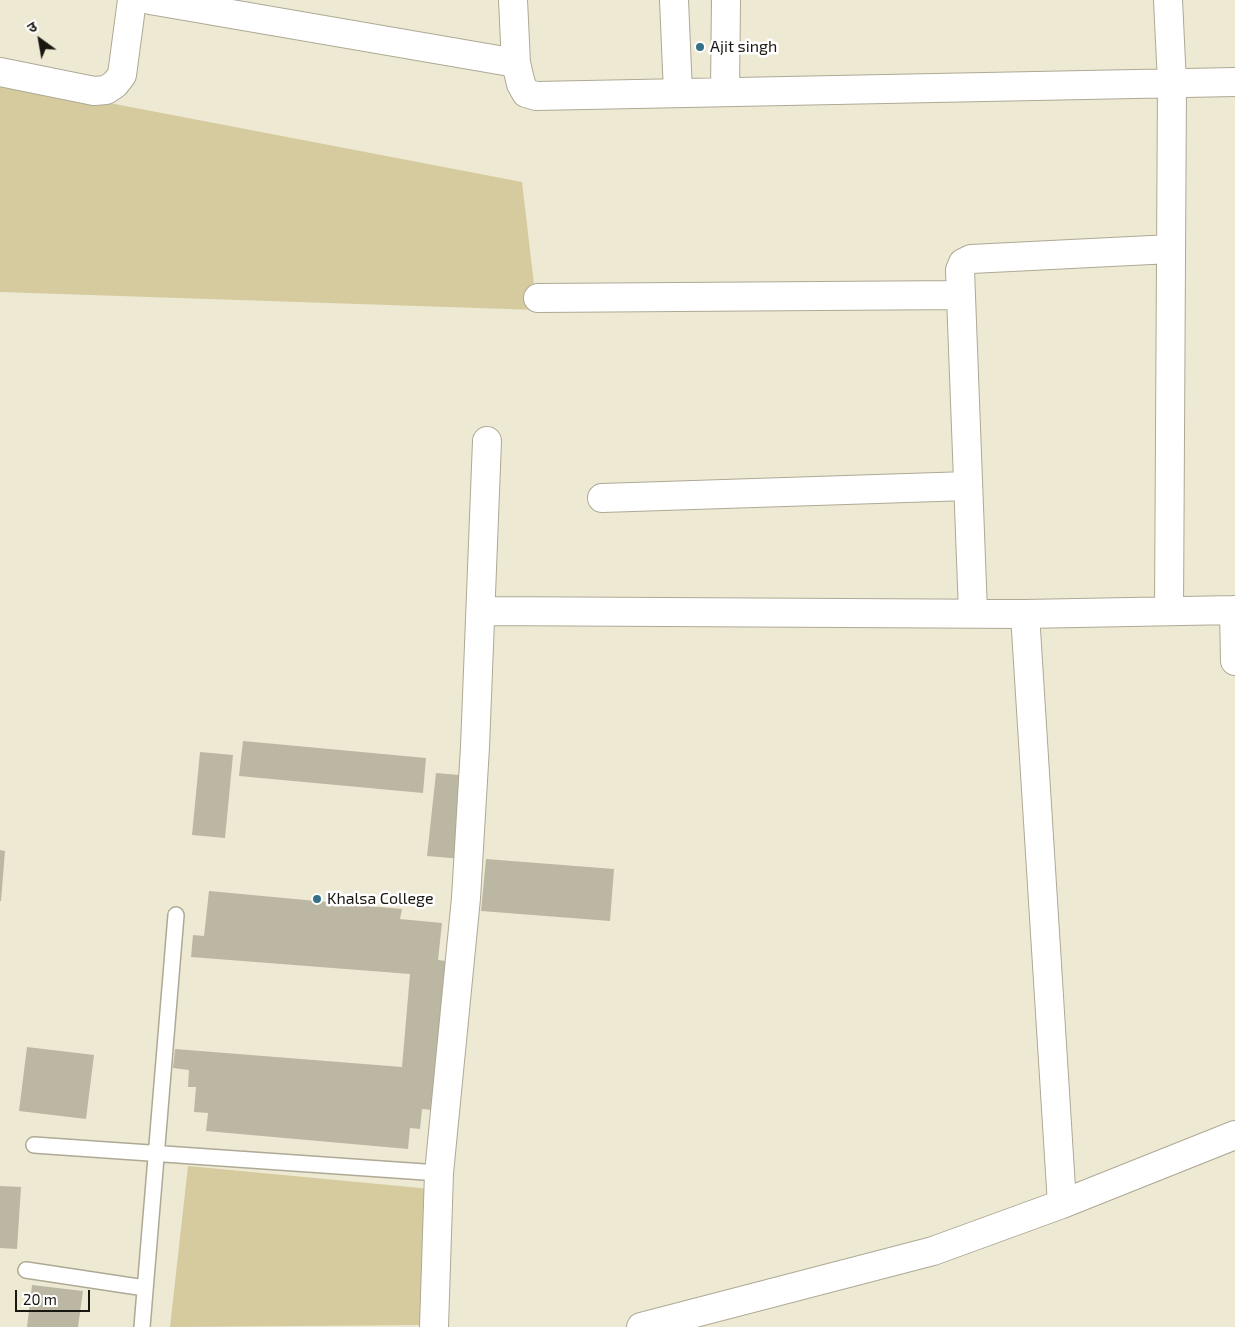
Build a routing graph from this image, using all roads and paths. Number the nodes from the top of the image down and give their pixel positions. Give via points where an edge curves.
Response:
1 (132, 0) edge
2 (150, 0) edge
3 (513, 0) edge
4 (674, 0) edge
5 (726, 0) edge
6 (1168, 0) edge
7 (516, 64) junction
8 (0, 72) edge
9 (1235, 82) edge
10 (1172, 83) junction
11 (725, 92) junction
12 (678, 93) junction
13 (1171, 249) junction
14 (961, 295) junction
15 (538, 298) dead end
16 (487, 441) dead end
17 (968, 486) junction
18 (602, 498) dead end
19 (1235, 610) edge
20 (482, 611) junction
21 (1170, 611) junction
22 (973, 612) junction
23 (1025, 614) junction
24 (1235, 661) edge
25 (176, 915) dead end
26 (1235, 1135) edge
27 (34, 1145) dead end
28 (156, 1155) junction
29 (439, 1173) junction
30 (1062, 1204) junction
31 (26, 1270) dead end
32 (145, 1288) junction
33 (142, 1327) edge
34 (434, 1327) edge
35 (641, 1327) edge

1 - 8 street via 122,74 106,90 94,91
2 - 7 street
3 - 7 street
4 - 12 street
5 - 11 street
6 - 10 street
7 - 12 street via 526,92 536,96
9 - 10 street
10 - 11 street
10 - 13 street
11 - 12 street
13 - 14 street via 971,259 963,263 960,270
13 - 21 street
14 - 15 street
14 - 17 street
16 - 20 street
17 - 18 street
17 - 22 street
19 - 21 street
19 - 24 street
20 - 22 street
20 - 29 street via 466,898
21 - 23 street
22 - 23 street
23 - 30 street
25 - 28 lane
26 - 30 street
27 - 28 lane
28 - 29 lane
28 - 32 lane
29 - 34 street
30 - 35 street via 933,1251
31 - 32 lane
32 - 33 lane

